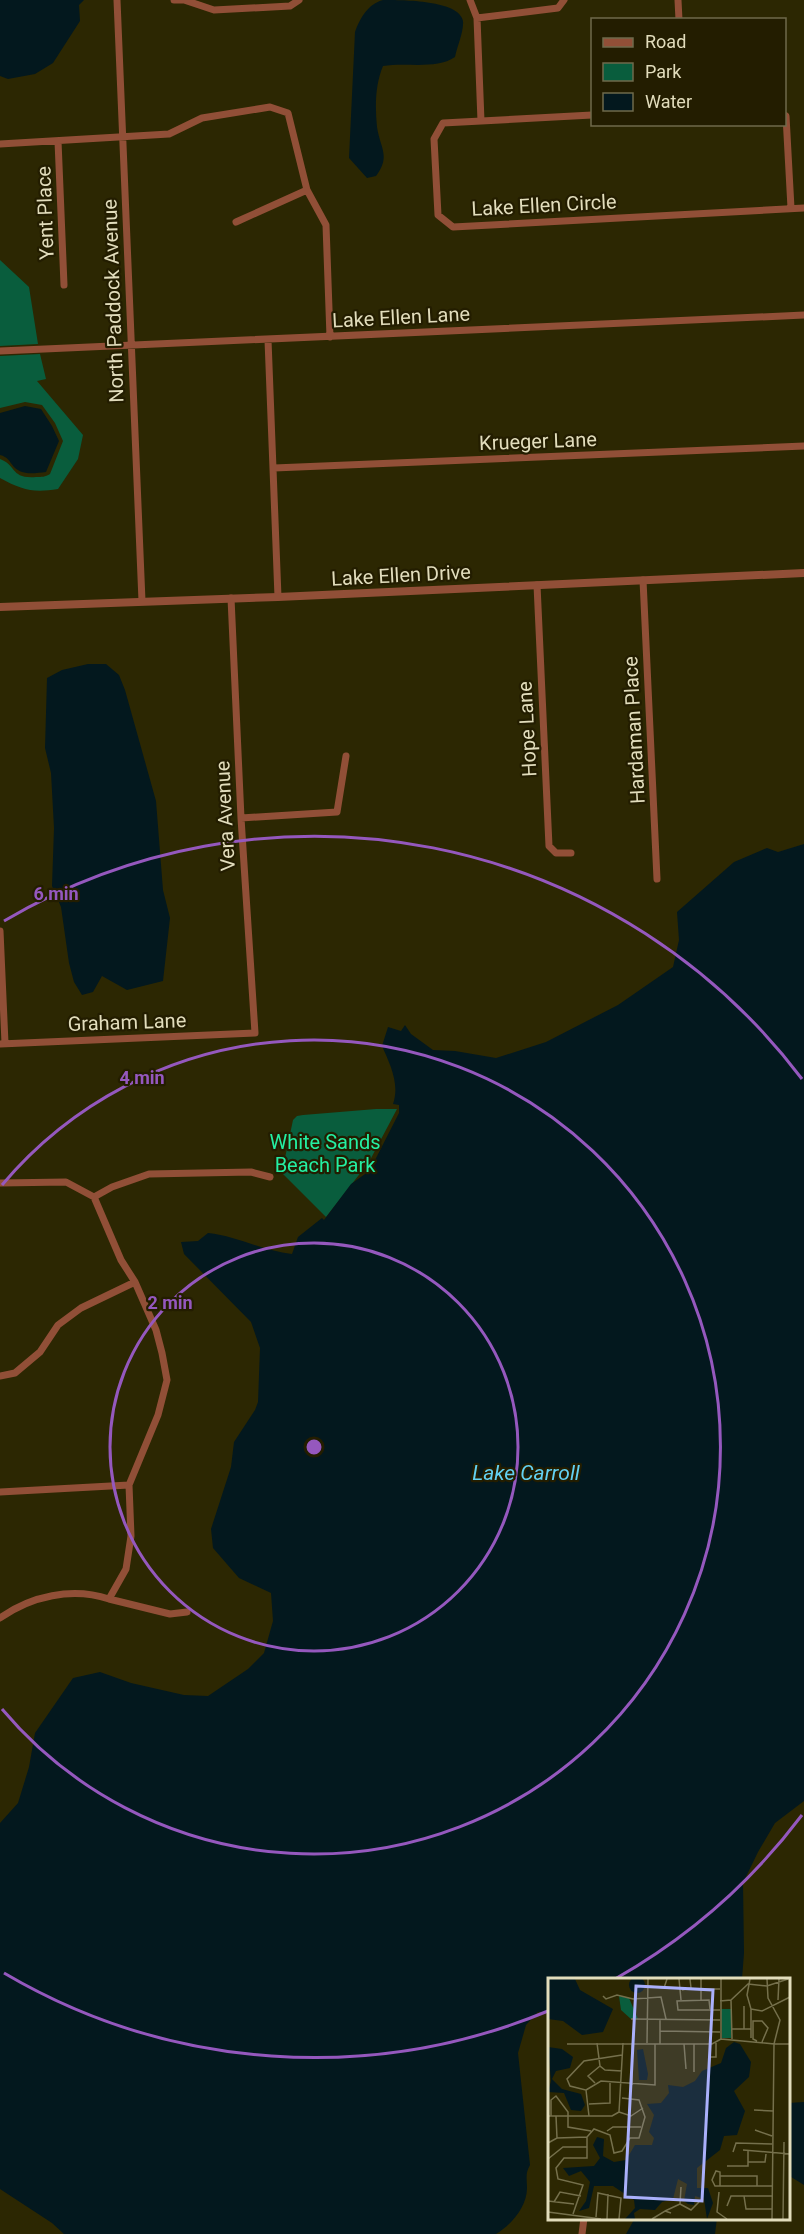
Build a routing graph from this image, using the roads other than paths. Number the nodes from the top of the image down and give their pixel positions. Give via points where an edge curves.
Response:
1 (117, 0) edge
2 (174, 0) edge
3 (299, 0) edge
4 (470, 0) edge
5 (564, 0) edge
6 (678, 0) edge
7 (477, 18) junction
8 (679, 18) edge
9 (591, 115) edge
10 (786, 116) edge
11 (481, 121) junction
12 (123, 137) junction
13 (58, 141) junction
14 (0, 144) edge
15 (307, 190) junction
16 (791, 208) junction
17 (804, 208) edge
18 (236, 222) dead end
19 (64, 285) dead end
20 (804, 315) edge
21 (330, 337) junction
22 (268, 340) junction
23 (131, 346) junction
24 (0, 351) edge
25 (804, 446) edge
26 (274, 468) junction
27 (804, 573) edge
28 (643, 580) junction
29 (537, 585) junction
30 (278, 597) junction
31 (231, 598) junction
32 (142, 601) junction
33 (0, 607) edge
34 (346, 756) dead end
35 (242, 818) junction
36 (571, 853) dead end
37 (657, 879) dead end
38 (0, 931) edge
39 (255, 1033) joint
40 (2, 1044) edge
41 (270, 1177) dead end
42 (0, 1183) edge
43 (94, 1197) junction
44 (135, 1282) junction
45 (0, 1376) edge
46 (129, 1485) junction
47 (0, 1492) edge
48 (109, 1599) junction
49 (187, 1612) dead end
50 (0, 1618) edge
51 (585, 2219) edge
52 (582, 2234) edge

1 - 12 street, North Paddock Avenue
2 - 3 street via 214,10 290,6
4 - 7 street
5 - 7 street via 558,8
6 - 8 street
7 - 11 street
9 - 11 street, Lake Ellen Circle
10 - 16 street
11 - 16 street, Lake Ellen Circle via 443,123 434,139 438,215 453,227
12 - 13 street
12 - 15 street via 169,134 202,118 270,107 288,113
12 - 23 street, North Paddock Avenue
13 - 14 street
13 - 19 street, Yent Place
15 - 18 street
15 - 21 street via 326,225
16 - 17 street, Lake Ellen Circle
20 - 21 street, Lake Ellen Lane
21 - 22 street, Lake Ellen Lane
22 - 23 street, Lake Ellen Lane
22 - 26 street
23 - 24 street, Lake Ellen Lane
23 - 32 street, North Paddock Avenue
25 - 26 street, Krueger Lane
26 - 30 street
27 - 28 street, Lake Ellen Drive
28 - 29 street, Lake Ellen Drive
28 - 37 street, Hardaman Place
29 - 30 street, Lake Ellen Drive
29 - 36 street, Hope Lane via 549,846 556,853
30 - 31 street, Lake Ellen Drive
31 - 32 street, Lake Ellen Drive
31 - 35 street, Vera Avenue
32 - 33 street, Lake Ellen Drive
34 - 35 street via 337,812
35 - 39 street, Vera Avenue
38 - 40 street
39 - 40 street, Graham Lane
41 - 43 street via 251,1172 149,1174
42 - 43 street via 66,1182
43 - 44 street via 121,1260
44 - 45 street via 81,1308 58,1325 40,1352 15,1373
44 - 46 street via 156,1329 167,1380 158,1415
46 - 47 street
46 - 48 street via 131,1536 126,1569
48 - 49 street via 170,1614
48 - 50 street via 98,1595 51,1595 18,1606
51 - 52 street

